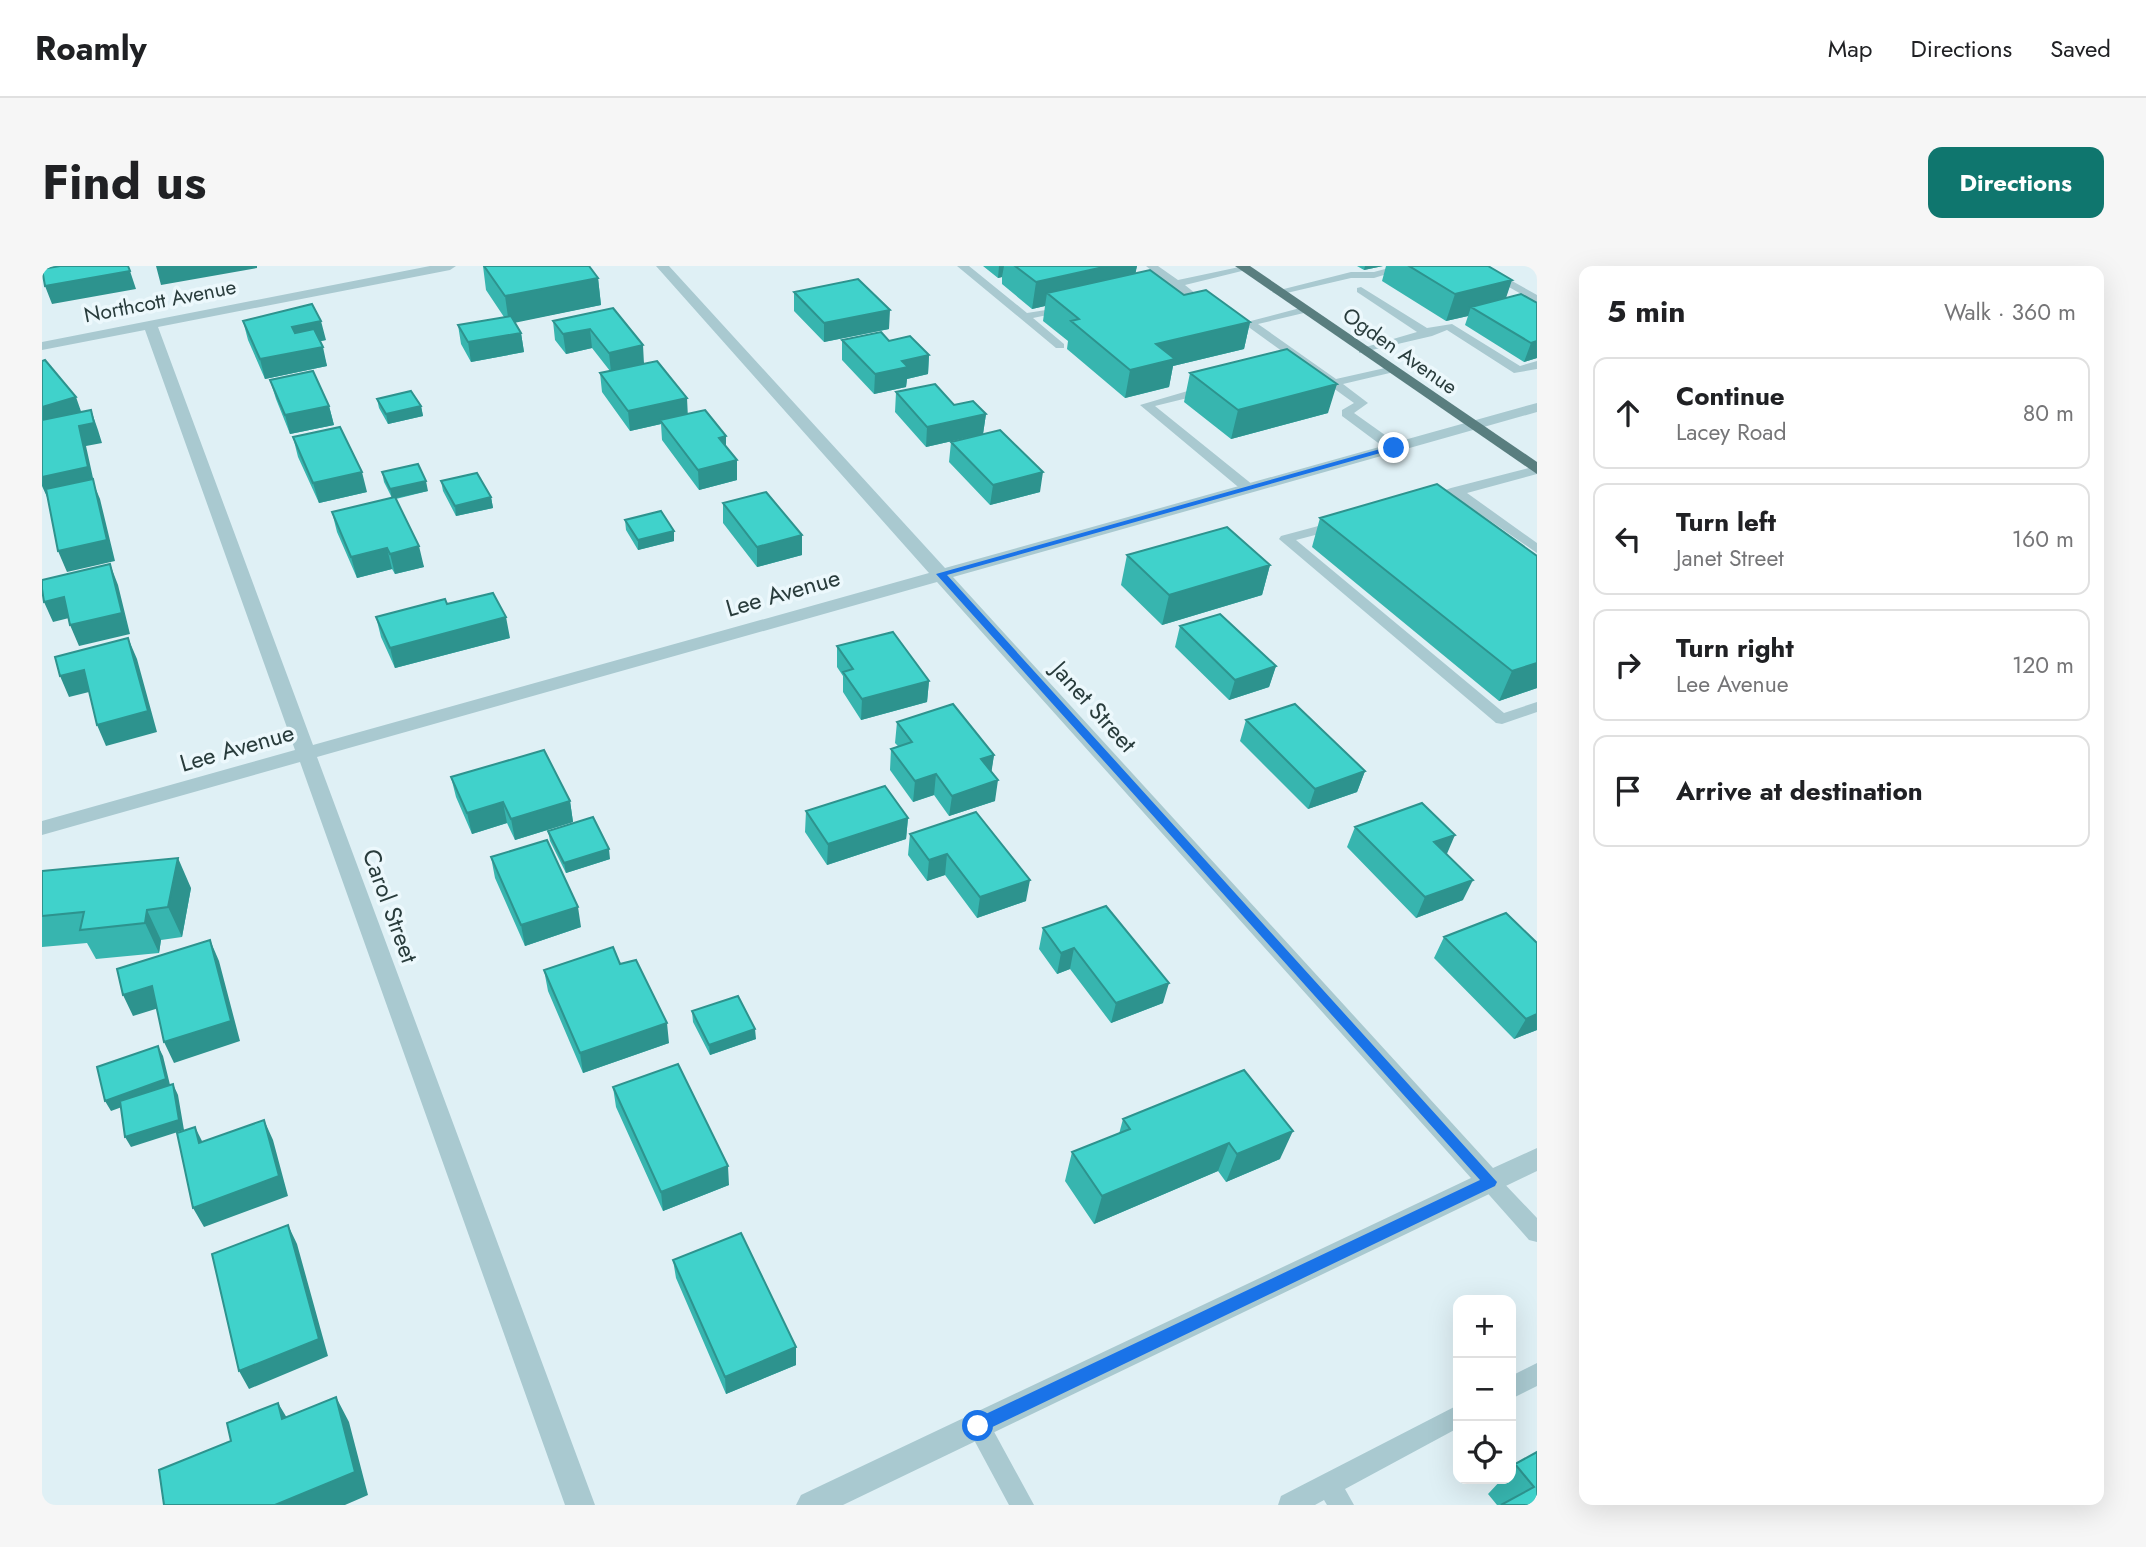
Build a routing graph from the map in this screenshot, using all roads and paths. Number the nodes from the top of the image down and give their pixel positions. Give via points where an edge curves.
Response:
1 (450, 266) edge
2 (662, 266) edge
3 (961, 266) edge
4 (1151, 266) edge
5 (1337, 266) edge
6 (1408, 266) edge
7 (1477, 266) edge
8 (1243, 267) edge
9 (1351, 275) junction
10 (1175, 284) junction
11 (1361, 290) dead end
12 (1138, 292) edge
13 (1278, 292) junction
14 (1195, 298) edge
15 (1537, 301) edge
16 (1075, 306) edge
17 (1524, 306) edge
18 (1304, 310) junction
19 (1024, 317) junction
20 (1460, 323) edge
21 (150, 325) junction
22 (1448, 326) junction
23 (1428, 334) junction
24 (42, 346) edge
25 (1060, 346) dead end
26 (1363, 351) junction
27 (1537, 365) edge
28 (1390, 369) junction
29 (1334, 383) junction
30 (1226, 384) edge
31 (1537, 407) edge
32 (1473, 426) junction
33 (1394, 448) junction
34 (1537, 469) edge
35 (1248, 488) junction
36 (1456, 491) junction
37 (1417, 502) edge
38 (1352, 521) edge
39 (1537, 549) edge
40 (940, 574) junction
41 (1537, 706) edge
42 (306, 753) junction
43 (42, 828) edge
44 (1537, 1159) edge
45 (1490, 1182) junction
46 (1537, 1233) edge
47 (1537, 1374) edge
48 (1516, 1385) edge
49 (1453, 1419) edge
50 (978, 1426) junction
51 (1328, 1485) junction
52 (580, 1505) edge
53 (811, 1505) edge
54 (1021, 1505) edge
55 (1290, 1505) edge
56 (1342, 1505) edge

1 - 21 street, Northcott Avenue
2 - 40 street, Janet Street
3 - 19 lane via 990,283
4 - 10 lane
5 - 9 lane
6 - 9 lane via 1374,275
7 - 15 lane
8 - 10 lane
8 - 13 main road, Ogden Avenue
9 - 13 lane
10 - 12 lane
10 - 14 lane
11 - 23 lane
13 - 18 main road, Ogden Avenue
15 - 17 lane
16 - 19 lane
18 - 26 main road, Ogden Avenue
18 - 29 lane via 1249,323 1300,365
19 - 25 lane
20 - 22 lane
21 - 24 street, Northcott Avenue
21 - 42 street, Carol Street
22 - 23 lane
22 - 27 lane via 1518,370
23 - 26 lane
26 - 28 main road, Ogden Avenue
28 - 29 lane
28 - 32 main road, Ogden Avenue
29 - 33 lane via 1362,403 1346,413
30 - 35 lane via 1146,405
31 - 32 street, Lee Avenue
32 - 33 street, Lee Avenue
32 - 34 main road, Ogden Avenue
33 - 35 street, Lee Avenue
34 - 36 lane
35 - 40 street, Lee Avenue
36 - 37 lane
36 - 39 lane
38 - 41 lane via 1286,539 1502,719
40 - 42 street, Lee Avenue
40 - 45 street, Janet Street
42 - 43 street, Lee Avenue
42 - 52 street, Carol Street
44 - 45 street
45 - 46 lane
45 - 50 street
47 - 48 lane
49 - 51 lane
50 - 53 street
50 - 54 lane
51 - 55 lane
51 - 56 lane

